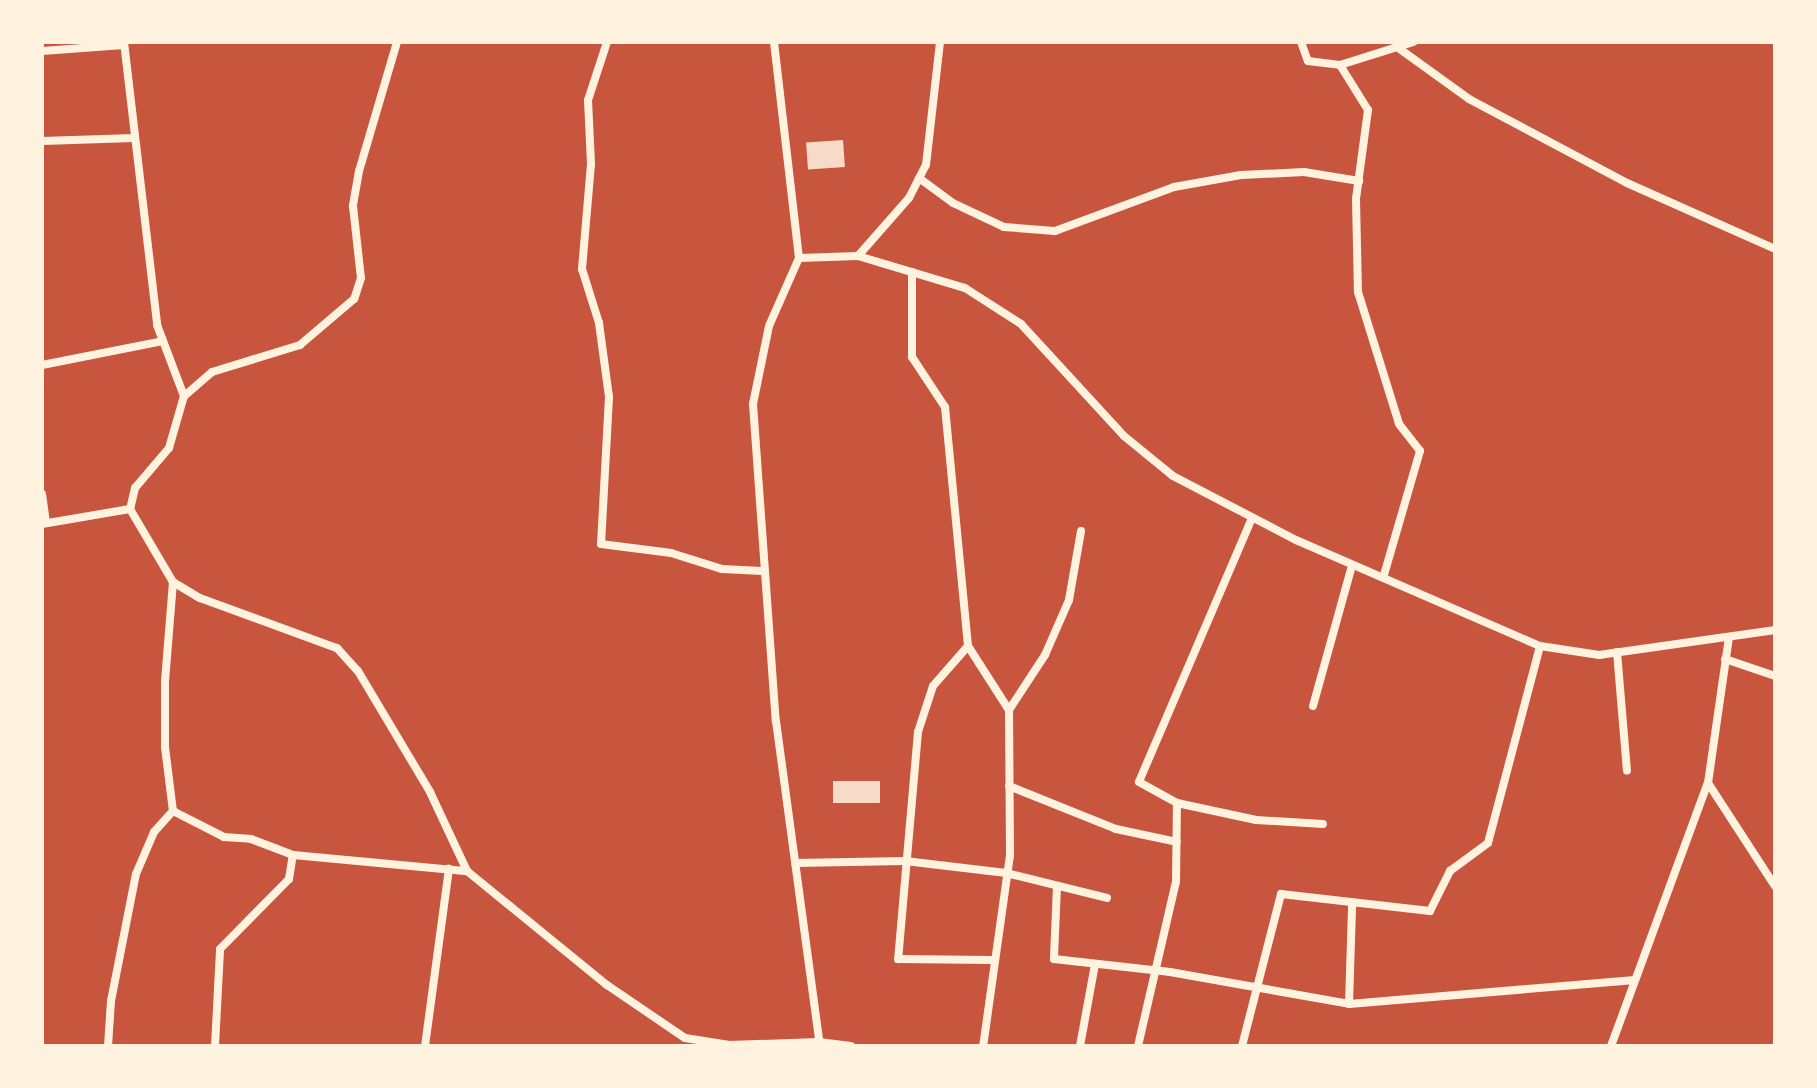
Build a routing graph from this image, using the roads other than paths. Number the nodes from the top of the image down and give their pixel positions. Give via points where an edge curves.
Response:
1 (397, 42) edge
2 (607, 42) edge
3 (774, 42) edge
4 (940, 42) edge
5 (1301, 42) edge
6 (1413, 42) edge
7 (124, 43) edge
8 (1397, 47) junction
9 (42, 51) edge
10 (1340, 65) junction
11 (134, 138) junction
12 (42, 141) edge
13 (919, 178) junction
14 (1359, 181) junction
15 (1775, 249) edge
16 (858, 256) junction
17 (799, 258) junction
18 (912, 272) junction
19 (163, 341) junction
20 (42, 365) edge
21 (184, 396) junction
22 (42, 494) edge
23 (130, 509) junction
24 (1252, 518) junction
25 (44, 523) edge
26 (1081, 531) dead end
27 (1352, 565) junction
28 (762, 571) junction
29 (1383, 578) junction
30 (173, 582) junction
31 (1775, 630) edge
32 (1729, 638) junction
33 (968, 646) junction
34 (1540, 646) junction
35 (1617, 652) junction
36 (1725, 659) junction
37 (1775, 676) edge
38 (1313, 706) dead end
39 (1009, 710) junction
40 (1627, 771) dead end
41 (1708, 783) junction
42 (1009, 786) junction
43 (1177, 803) junction
44 (173, 811) junction
45 (1323, 824) dead end
46 (1177, 842) junction
47 (293, 855) junction
48 (905, 861) junction
49 (795, 863) junction
50 (449, 869) junction
51 (467, 871) junction
52 (1006, 873) junction
53 (1057, 886) junction
54 (1775, 886) edge
55 (1107, 898) dead end
56 (1352, 906) junction
57 (991, 960) junction
58 (1095, 964) junction
59 (1155, 971) junction
60 (1632, 980) junction
61 (1256, 989) junction
62 (1349, 1004) junction
63 (819, 1044) edge
64 (108, 1046) edge
65 (215, 1046) edge
66 (425, 1046) edge
67 (851, 1046) edge
68 (983, 1046) edge
69 (1080, 1046) edge
70 (1138, 1046) edge
71 (1242, 1046) edge
72 (1611, 1046) edge

1 - 21 street via 353,206 361,278 354,299 300,345 212,372
2 - 28 street via 588,100 591,164 582,269 599,323 609,397 601,544 671,553 722,569
3 - 17 street
4 - 13 street via 926,165
5 - 10 street via 1308,61
6 - 8 street
7 - 9 street
7 - 11 street
8 - 10 street
8 - 15 street via 1496,113 1627,183
10 - 14 street via 1368,110
11 - 12 street
11 - 19 street
13 - 14 street via 953,203 1004,227 1055,231 1174,187 1241,175 1304,172
13 - 16 street via 909,198
14 - 29 street via 1358,292 1399,424 1420,451
16 - 17 street
16 - 18 street
17 - 28 street via 769,326 753,404
18 - 24 street via 965,288 1021,324 1124,436 1173,476
18 - 33 street via 912,357 945,407
19 - 20 street
19 - 21 street
21 - 23 street via 169,448 135,488
22 - 25 street
23 - 25 street
23 - 30 street
24 - 27 street
24 - 43 street via 1139,782
26 - 39 street via 1069,600 1045,655
27 - 29 street
27 - 38 street
28 - 49 street
29 - 34 street
30 - 44 street via 165,747
30 - 51 street via 200,598 337,648 358,671 430,792
31 - 32 street
32 - 35 street
32 - 36 street
33 - 39 street
33 - 48 street via 933,686 918,732
34 - 35 street
34 - 56 street via 1488,843 1450,871 1430,911
35 - 40 street
36 - 37 street
36 - 41 street
39 - 42 street
41 - 54 street
41 - 60 street
42 - 46 street via 1116,829
42 - 52 street
43 - 45 street via 1256,820
43 - 46 street
44 - 47 street via 224,837 251,839
44 - 64 street via 154,832 136,874 111,1001
46 - 59 street via 1176,882
47 - 50 street
47 - 65 street via 289,879 220,949
48 - 49 street
48 - 52 street
48 - 57 street via 898,959
49 - 63 street
50 - 51 street
50 - 66 street
51 - 63 street via 607,985 685,1038 729,1045
52 - 53 street
52 - 57 street
53 - 55 street
53 - 58 street via 1054,959
56 - 61 street via 1281,894
56 - 62 street
57 - 68 street
58 - 59 street
58 - 69 street
59 - 61 street
59 - 70 street
60 - 62 street
60 - 72 street
61 - 62 street
61 - 71 street
63 - 67 street

